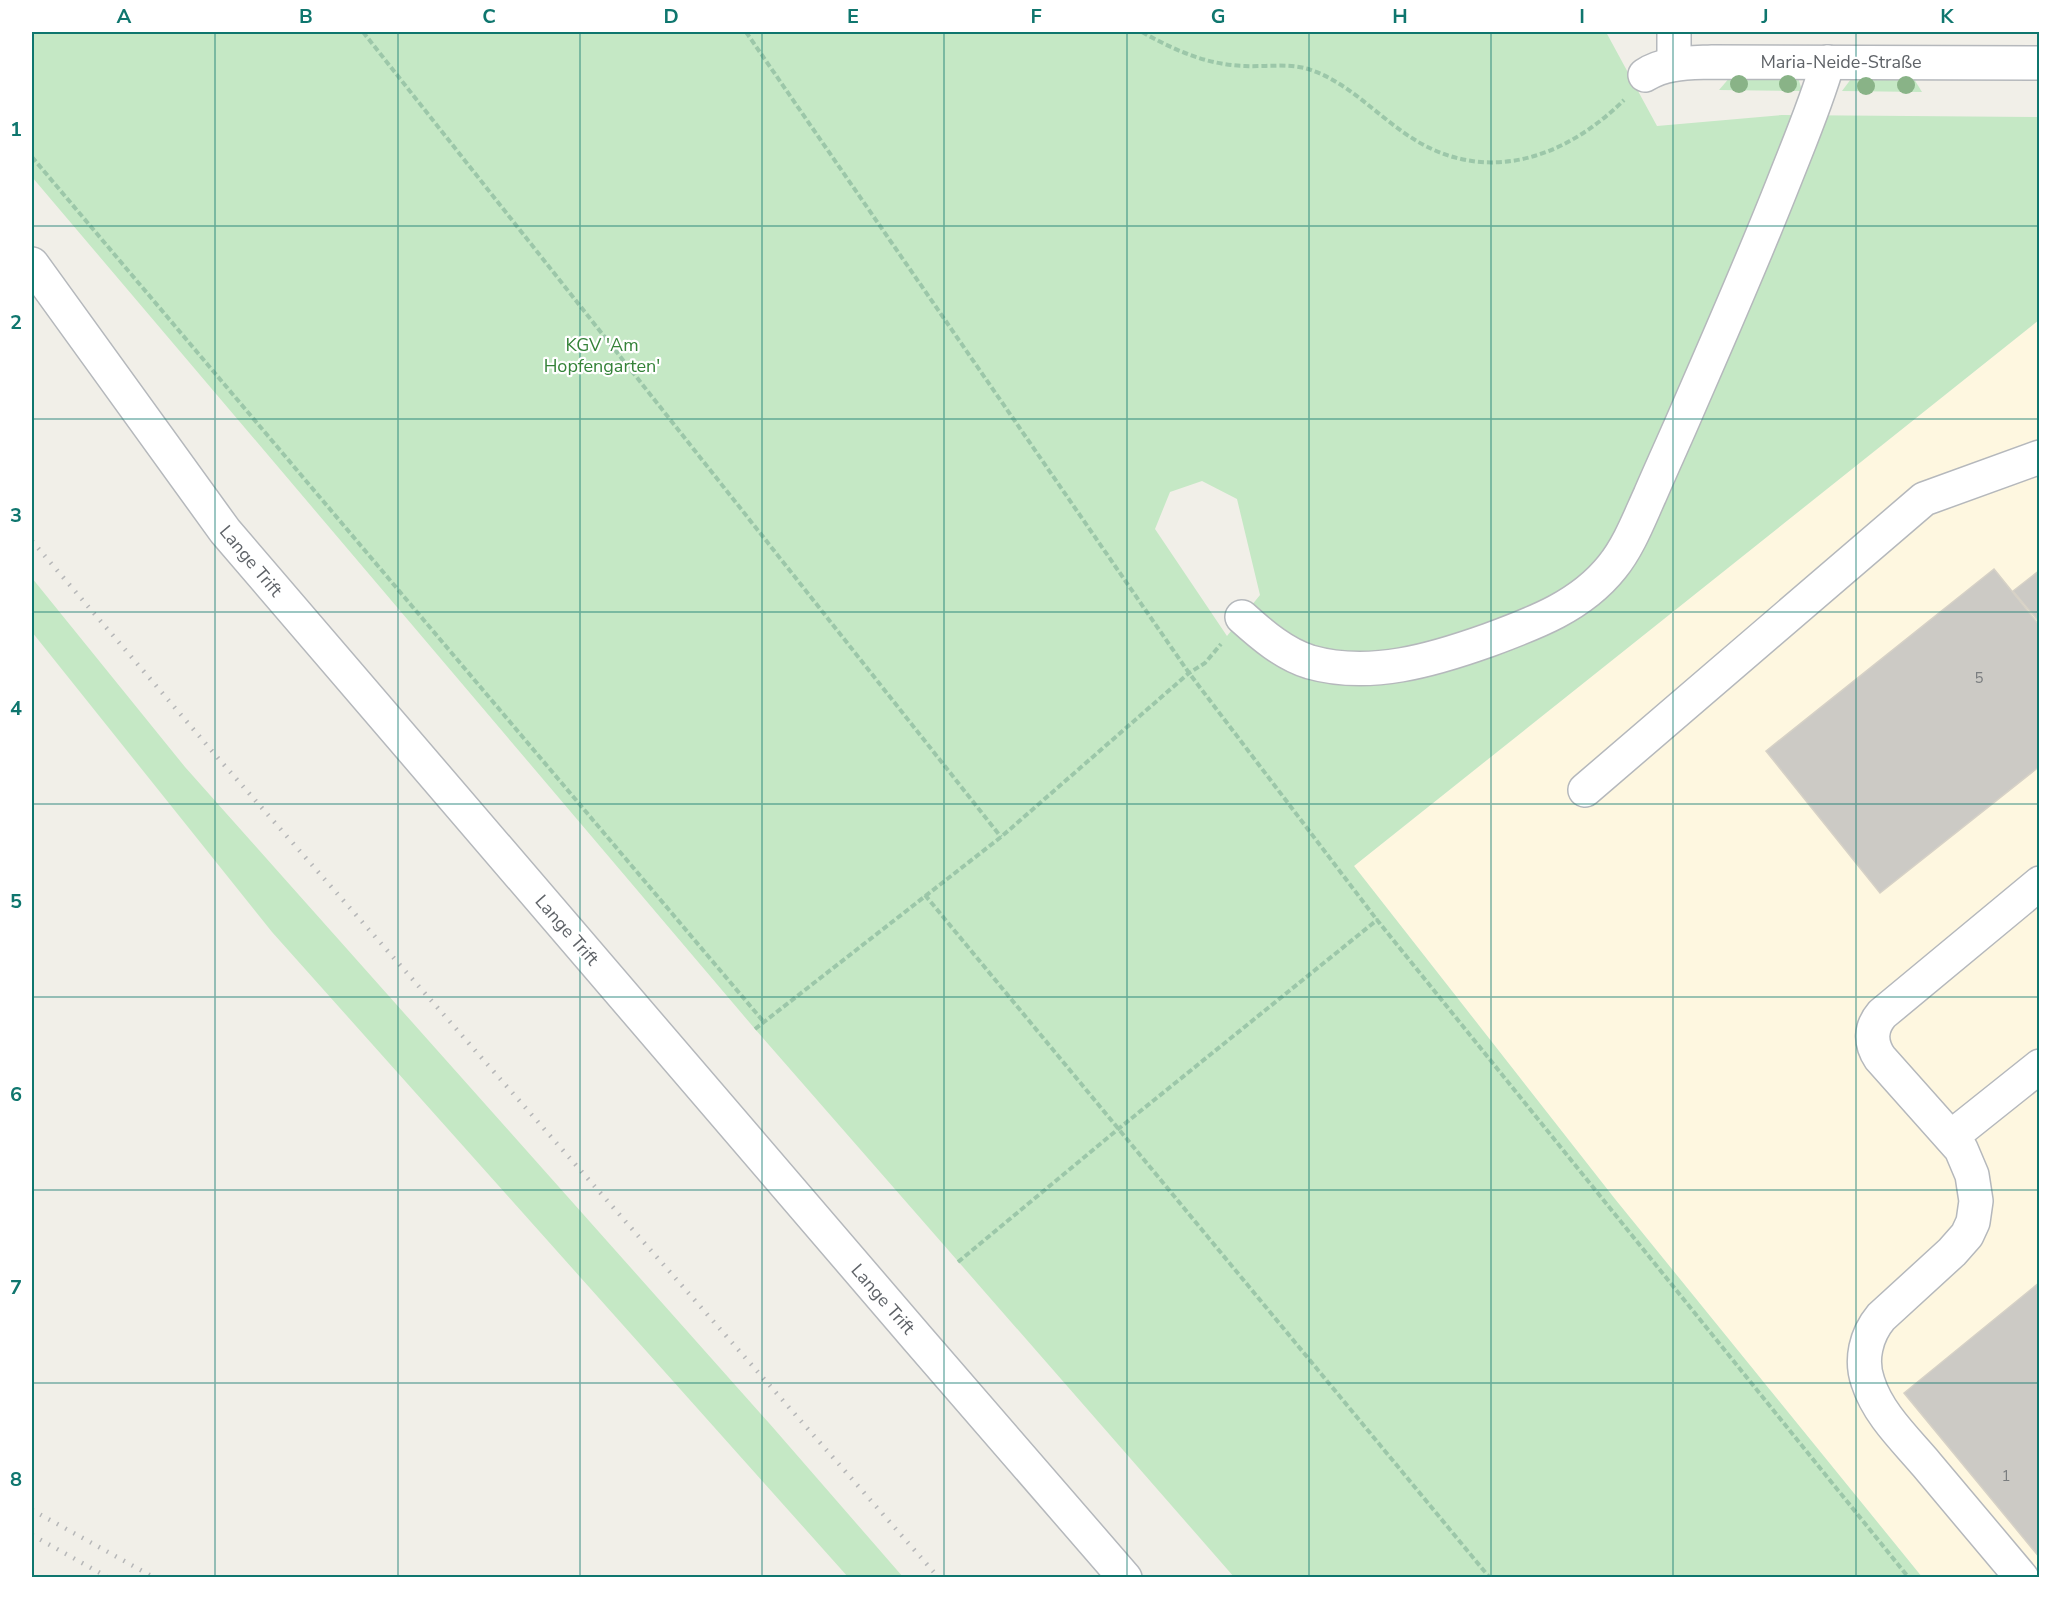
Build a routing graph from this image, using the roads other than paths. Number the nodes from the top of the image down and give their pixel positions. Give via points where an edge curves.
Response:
1 (1674, 32) edge
2 (1827, 62) junction
3 (2040, 63) edge
4 (32, 264) edge
5 (2040, 457) edge
6 (1242, 617) road end
7 (1585, 790) dead end
8 (2040, 883) edge
9 (2040, 1065) edge
10 (1952, 1137) junction
11 (1125, 1578) edge
12 (2022, 1578) edge

1 - 2 street, Maria-Neide-Straße via 1660,69 1721,61
2 - 3 street, Maria-Neide-Straße
2 - 6 street via 1818,95 1753,260 1628,542 1600,580 1567,606 1540,620 1460,650 1400,666 1345,668 1308,661 1273,643
4 - 11 street, Lange Trift via 225,531
5 - 7 street via 1924,499
8 - 10 street via 1875,1023 1872,1042 1877,1054
9 - 10 street
10 - 12 street via 1966,1158 1974,1183 1976,1209 1971,1229 1873,1327 1866,1346 1866,1378 1890,1420

